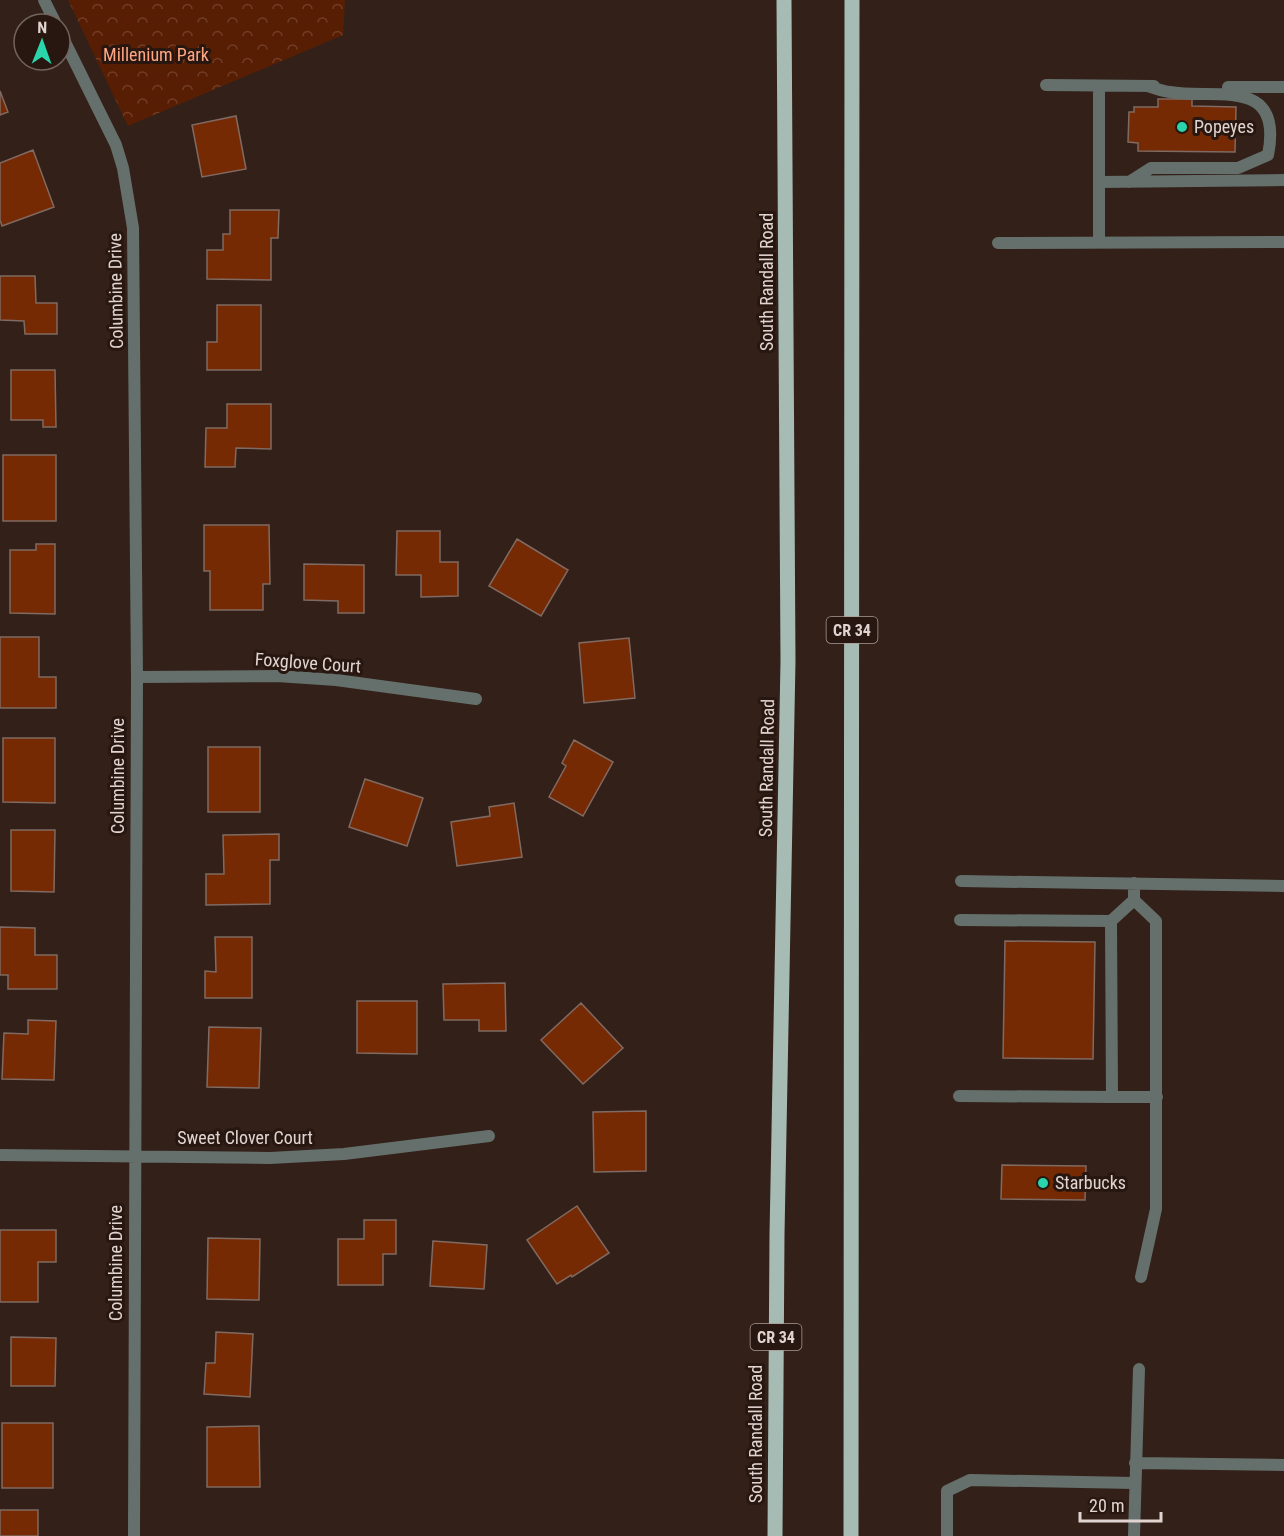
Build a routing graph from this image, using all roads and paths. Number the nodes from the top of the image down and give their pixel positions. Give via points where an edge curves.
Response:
1 (784, 0) edge
2 (852, 0) edge
3 (72, 56) edge
4 (1046, 85) dead end
5 (1099, 86) junction
6 (1147, 86) junction
7 (1284, 87) edge
8 (1284, 180) edge
9 (1099, 182) junction
10 (1129, 182) junction
11 (1099, 242) junction
12 (1284, 242) edge
13 (998, 243) dead end
14 (137, 676) junction
15 (476, 699) dead end
16 (961, 881) dead end
17 (1134, 883) junction
18 (1284, 885) edge
19 (1134, 900) junction
20 (960, 920) dead end
21 (1111, 921) junction
22 (959, 1096) dead end
23 (1112, 1097) junction
24 (1157, 1097) junction
25 (489, 1136) dead end
26 (0, 1155) edge
27 (135, 1156) junction
28 (1141, 1277) dead end
29 (1139, 1369) dead end
30 (1135, 1463) junction
31 (1284, 1465) edge
32 (1134, 1483) junction
33 (134, 1536) edge
34 (775, 1536) edge
35 (851, 1536) edge
36 (947, 1536) edge
37 (1134, 1536) edge

1 - 34 main road, South Randall Road / CR 34 via 788,661
2 - 35 main road, CR 34
3 - 14 street, Columbine Drive via 116,145 133,228
4 - 5 street
5 - 6 street
5 - 9 street
6 - 7 street
6 - 10 street via 1171,93 1235,93 1264,103 1275,118 1275,137 1268,155 1238,168 1151,168
8 - 10 street
9 - 10 street
9 - 11 street
11 - 12 street
11 - 13 street
14 - 15 street, Foxglove Court via 336,680
14 - 27 street, Columbine Drive
16 - 17 street
17 - 18 street
17 - 19 street
19 - 21 street
19 - 24 street via 1156,921
20 - 21 street
21 - 23 street
22 - 23 street
23 - 24 street
24 - 28 street via 1156,1209
25 - 27 street, Sweet Clover Court via 344,1154 270,1158
26 - 27 street, Sweet Clover Court
27 - 33 street, Columbine Drive
29 - 30 street
30 - 31 street
30 - 32 street
32 - 36 street via 970,1480 947,1491
32 - 37 street

